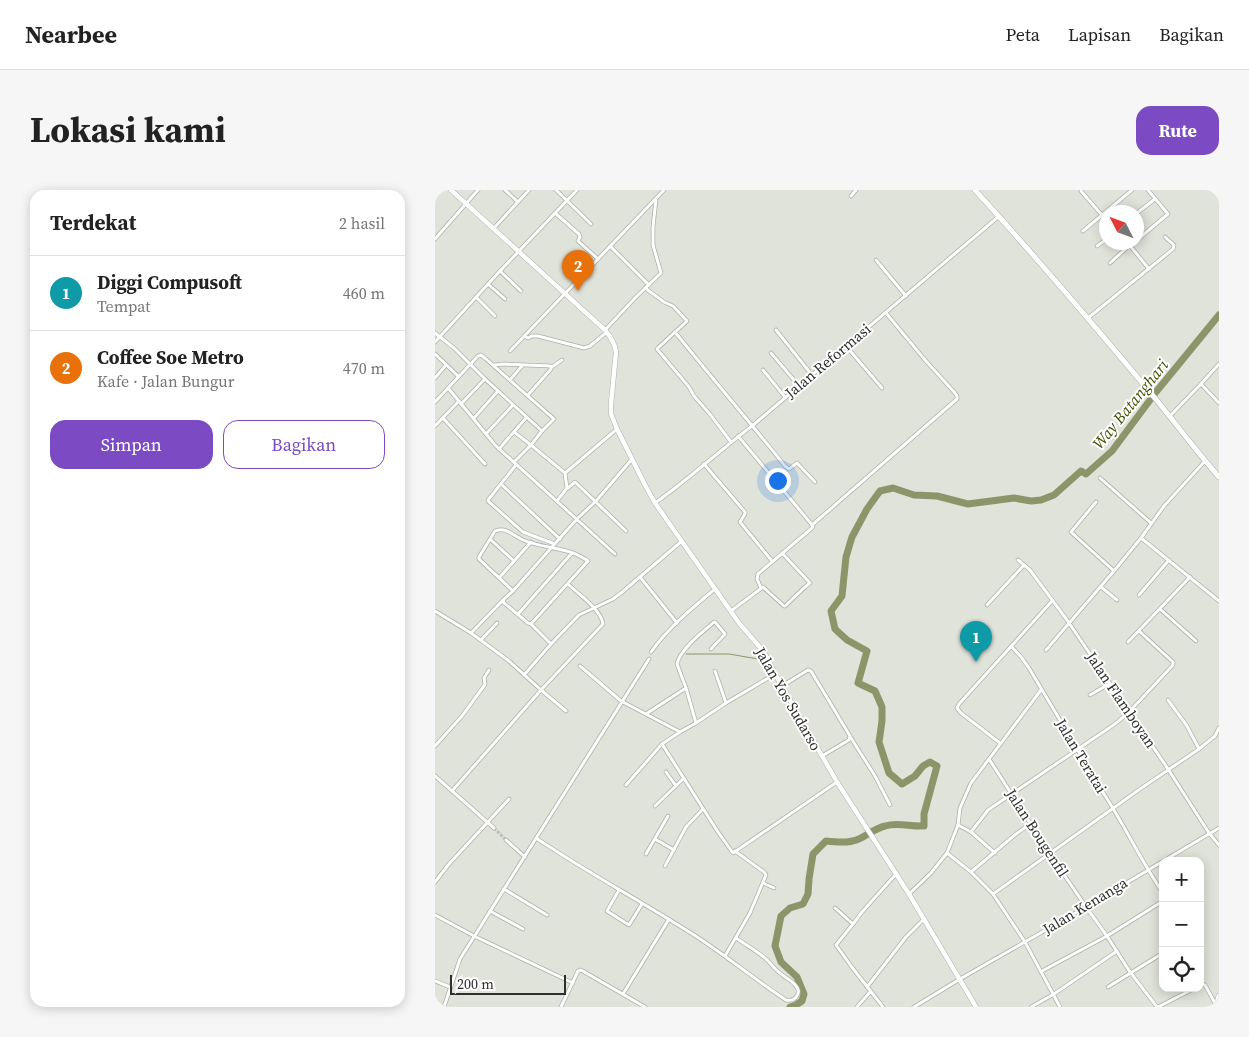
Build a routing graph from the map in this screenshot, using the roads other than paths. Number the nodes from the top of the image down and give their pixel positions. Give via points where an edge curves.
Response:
1 (451, 190) edge
2 (478, 190) edge
3 (505, 190) edge
4 (529, 190) edge
5 (557, 190) edge
6 (577, 190) edge
7 (663, 190) edge
8 (856, 190) edge
9 (975, 190) edge
10 (1132, 190) edge
11 (1148, 190) edge
12 (1081, 191) edge
13 (851, 196) dead end
14 (656, 198) junction
15 (1155, 199) junction
16 (567, 200) junction
17 (518, 202) junction
18 (466, 203) junction
19 (1114, 205) edge
20 (1144, 208) edge
21 (1099, 212) edge
22 (555, 213) junction
23 (999, 216) junction
24 (1099, 218) edge
25 (591, 224) dead end
26 (493, 229) junction
27 (1083, 231) dead end
28 (1144, 234) edge
29 (1165, 237) dead end
30 (435, 239) edge
31 (610, 246) junction
32 (1123, 250) edge
33 (1135, 250) edge
34 (519, 252) junction
35 (598, 259) junction
36 (876, 260) dead end
37 (1110, 263) dead end
38 (1149, 269) junction
39 (500, 271) junction
40 (488, 284) junction
41 (649, 285) junction
42 (645, 288) junction
43 (521, 291) dead end
44 (565, 294) junction
45 (906, 296) junction
46 (476, 297) junction
47 (505, 299) dead end
48 (886, 313) junction
49 (495, 316) dead end
50 (1088, 318) junction
51 (775, 330) dead end
52 (606, 331) junction
53 (675, 332) junction
54 (435, 333) edge
55 (440, 337) junction
56 (526, 337) junction
57 (435, 342) edge
58 (846, 346) junction
59 (510, 351) dead end
60 (771, 353) dead end
61 (435, 355) edge
62 (562, 360) dead end
63 (1219, 364) edge
64 (447, 365) junction
65 (470, 365) junction
66 (494, 365) junction
67 (523, 365) junction
68 (552, 367) junction
69 (763, 370) dead end
70 (812, 375) junction
71 (458, 376) junction
72 (435, 378) edge
73 (485, 379) junction
74 (510, 380) junction
75 (1201, 384) junction
76 (799, 386) junction
77 (448, 388) junction
78 (882, 388) dead end
79 (498, 391) junction
80 (528, 395) junction
81 (785, 397) junction
82 (435, 402) edge
83 (460, 402) junction
84 (1219, 403) edge
85 (513, 405) junction
86 (1170, 416) junction
87 (443, 418) junction
88 (474, 418) junction
89 (527, 418) junction
90 (435, 426) edge
91 (752, 426) junction
92 (617, 429) junction
93 (541, 431) junction
94 (514, 432) junction
95 (486, 434) junction
96 (739, 436) junction
97 (731, 442) junction
98 (531, 445) junction
99 (499, 449) junction
100 (632, 459) junction
101 (1205, 461) junction
102 (515, 463) junction
103 (485, 464) dead end
104 (705, 464) junction
105 (565, 473) junction
106 (1219, 477) edge
107 (1100, 478) dead end
108 (815, 482) dead end
109 (501, 484) junction
110 (567, 488) junction
111 (557, 501) junction
112 (596, 501) junction
113 (1096, 502) dead end
114 (655, 503) junction
115 (577, 519) junction
116 (1151, 523) junction
117 (812, 525) junction
118 (626, 531) dead end
119 (560, 538) junction
120 (1141, 538) junction
121 (491, 540) junction
122 (682, 541) junction
123 (531, 542) junction
124 (555, 544) junction
125 (551, 548) junction
126 (573, 553) junction
127 (781, 553) junction
128 (615, 554) dead end
129 (1019, 560) dead end
130 (1169, 560) junction
131 (514, 561) junction
132 (772, 561) junction
133 (1024, 565) junction
134 (1114, 571) junction
135 (640, 577) junction
136 (1190, 577) junction
137 (499, 578) junction
138 (568, 584) junction
139 (1101, 587) junction
140 (761, 588) junction
141 (715, 589) junction
142 (513, 591) junction
143 (1139, 595) dead end
144 (503, 599) junction
145 (1053, 600) junction
146 (1117, 600) dead end
147 (1219, 601) edge
148 (987, 605) dead end
149 (594, 608) junction
150 (1160, 609) junction
151 (435, 610) edge
152 (731, 611) junction
153 (518, 614) junction
154 (677, 623) junction
155 (497, 624) dead end
156 (531, 624) junction
157 (1069, 624) junction
158 (1139, 631) junction
159 (471, 633) junction
160 (481, 640) junction
161 (1196, 641) dead end
162 (1128, 642) dead end
163 (551, 644) junction
164 (1011, 646) junction
165 (711, 649) dead end
166 (1046, 650) dead end
167 (651, 652) dead end
168 (649, 659) dead end
169 (580, 666) dead end
170 (489, 670) dead end
171 (715, 671) dead end
172 (775, 674) junction
173 (524, 675) junction
174 (1109, 684) junction
175 (782, 686) junction
176 (686, 688) junction
177 (541, 690) junction
178 (1041, 690) junction
179 (1090, 695) dead end
180 (1168, 700) dead end
181 (621, 701) junction
182 (726, 702) junction
183 (566, 711) dead end
184 (1129, 712) junction
185 (646, 714) junction
186 (696, 723) junction
187 (1219, 728) edge
188 (680, 732) junction
189 (851, 738) junction
190 (1000, 743) junction
191 (662, 744) junction
192 (435, 746) edge
193 (1078, 749) junction
194 (1199, 749) junction
195 (822, 756) junction
196 (989, 758) junction
197 (1168, 770) junction
198 (666, 772) dead end
199 (435, 777) edge
200 (684, 778) junction
201 (837, 782) junction
202 (626, 786) dead end
203 (675, 786) junction
204 (452, 792) junction
205 (1012, 793) junction
206 (509, 800) dead end
207 (890, 805) dead end
208 (655, 806) dead end
209 (1113, 808) junction
210 (703, 809) junction
211 (668, 816) dead end
212 (489, 823) junction
213 (1031, 823) junction
214 (958, 825) junction
215 (494, 828) tunnel mouth
216 (1219, 828) edge
217 (971, 832) junction
218 (1209, 833) junction
219 (536, 838) junction
220 (655, 839) junction
221 (506, 840) tunnel mouth
222 (1219, 845) edge
223 (673, 850) junction
224 (735, 851) junction
225 (947, 853) junction
226 (995, 853) junction
227 (646, 854) dead end
228 (1050, 854) junction
229 (525, 857) junction
230 (665, 866) dead end
231 (1147, 869) junction
232 (971, 872) junction
233 (896, 874) junction
234 (435, 882) edge
235 (763, 883) junction
236 (1159, 887) edge
237 (774, 888) dead end
238 (504, 889) junction
239 (619, 890) junction
240 (909, 894) junction
241 (993, 894) junction
242 (1161, 902) edge
243 (643, 904) junction
244 (1085, 906) junction
245 (835, 908) dead end
246 (490, 911) junction
247 (547, 914) dead end
248 (435, 915) edge
249 (669, 919) junction
250 (923, 920) junction
251 (853, 924) junction
252 (523, 929) dead end
253 (474, 936) junction
254 (1107, 936) junction
255 (736, 938) junction
256 (1025, 942) junction
257 (1117, 951) junction
258 (1159, 955) edge
259 (725, 956) junction
260 (1041, 971) junction
261 (1130, 972) junction
262 (959, 979) junction
263 (435, 981) edge
264 (573, 983) junction
265 (1204, 984) edge
266 (867, 986) junction
267 (1108, 987) dead end
268 (450, 988) junction
269 (870, 992) junction
270 (1187, 992) edge
271 (623, 994) junction
272 (1054, 994) junction
273 (1219, 996) edge
274 (1216, 1006) edge
275 (444, 1007) edge
276 (561, 1007) edge
277 (645, 1007) edge
278 (857, 1007) edge
279 (883, 1007) edge
280 (914, 1007) edge
281 (976, 1007) edge
282 (1031, 1007) edge
283 (1060, 1007) edge
284 (1157, 1007) edge

1 - 18 street, Jalan Yos Sudarso
2 - 18 street
3 - 17 street
4 - 17 street
5 - 16 street
6 - 16 street
7 - 14 street
8 - 13 street
9 - 23 main road
10 - 19 street
11 - 15 street
12 - 21 street
14 - 31 street
14 - 41 street via 653,245 661,273
15 - 20 street
15 - 28 street via 1167,215
16 - 22 street
16 - 25 street
17 - 26 street
18 - 26 street, Jalan Yos Sudarso
18 - 30 street
22 - 34 street
22 - 35 street via 580,236 578,241
23 - 45 street, Jalan Reformasi
23 - 50 main road
24 - 27 street
26 - 34 street, Jalan Yos Sudarso
29 - 38 street via 1174,248
31 - 35 street
31 - 41 street
32 - 37 street
33 - 38 street
34 - 39 street
34 - 44 street, Jalan Yos Sudarso
35 - 44 street
36 - 45 street
38 - 50 street
39 - 40 street
39 - 43 street
40 - 46 street
40 - 47 street
41 - 42 street
42 - 52 street
42 - 53 street via 673,306 687,321
44 - 52 street, Jalan Yos Sudarso
44 - 56 street
45 - 48 street, Jalan Reformasi
46 - 49 street
46 - 55 street
48 - 58 street, Jalan Reformasi
48 - 117 street via 955,393 956,402
50 - 86 main road
51 - 70 street
52 - 56 street via 584,348 539,336
52 - 92 street, Jalan Yos Sudarso via 616,348 611,414
53 - 91 street
53 - 97 street via 657,349
54 - 55 street
55 - 57 street
55 - 65 street
56 - 59 street
58 - 70 street, Jalan Reformasi
58 - 78 street
60 - 76 street
61 - 64 street
62 - 68 street
63 - 75 street
64 - 71 street
64 - 72 street
65 - 66 street via 481,355
65 - 71 street
65 - 73 street
66 - 67 street
66 - 74 street
67 - 68 street
67 - 74 street
68 - 80 street
69 - 81 street
70 - 76 street, Jalan Reformasi
71 - 77 street
73 - 79 street
73 - 83 street
74 - 80 street
75 - 84 street
75 - 86 street
76 - 81 street, Jalan Reformasi
77 - 82 street
77 - 83 street
79 - 85 street
79 - 88 street
80 - 93 street via 553,419
81 - 91 street, Jalan Reformasi
83 - 87 street
83 - 88 street
85 - 89 street
85 - 95 street
86 - 101 main road
87 - 90 street
87 - 103 street
88 - 95 street
89 - 93 street
89 - 94 street
91 - 96 street, Jalan Reformasi
91 - 108 street via 788,469 797,463
92 - 100 street, Jalan Yos Sudarso
92 - 105 street
93 - 98 street
94 - 98 street
94 - 99 street
95 - 99 street
96 - 97 street, Jalan Reformasi
96 - 117 street
97 - 104 street, Jalan Reformasi
98 - 102 street
98 - 105 street
99 - 102 street
100 - 112 street
100 - 114 street, Jalan Yos Sudarso
101 - 106 main road
101 - 116 street
102 - 109 street
102 - 111 street
104 - 114 street, Jalan Reformasi
104 - 132 street via 745,512 740,522
105 - 110 street
107 - 116 street
109 - 119 street
109 - 124 street via 488,501 523,532
110 - 111 street
110 - 112 street via 575,482
111 - 115 street
112 - 115 street
112 - 118 street
113 - 134 street via 1071,532
114 - 122 street, Jalan Yos Sudarso
115 - 119 street
115 - 128 street
116 - 120 street
117 - 127 street
119 - 124 street
120 - 130 street
120 - 134 street
121 - 123 street via 495,531 505,529
121 - 131 street
121 - 137 street via 479,558
122 - 135 street
122 - 141 street, Jalan Yos Sudarso
123 - 125 street
123 - 131 street
124 - 125 street
125 - 126 street
125 - 142 street
126 - 138 street via 587,562
126 - 153 street
127 - 132 street
127 - 140 street via 810,583 785,606
129 - 133 street, Jalan Flamboyan
130 - 136 street
130 - 143 street
131 - 137 street
132 - 140 street via 758,574
133 - 145 street, Jalan Flamboyan
133 - 148 street
134 - 139 street
135 - 149 street via 613,599
135 - 154 street
136 - 147 street
136 - 150 street
137 - 142 street
138 - 149 street
138 - 156 street
139 - 146 street
139 - 157 street
140 - 152 street
141 - 152 street, Jalan Yos Sudarso
141 - 154 street
142 - 144 street
144 - 153 street
144 - 159 street
145 - 157 street, Jalan Flamboyan
145 - 164 street
149 - 163 street via 579,615
149 - 177 street via 603,624
150 - 158 street
150 - 161 street
151 - 159 street
152 - 172 street, Jalan Yos Sudarso via 764,652
153 - 156 street
154 - 167 street
155 - 160 street
156 - 163 street
157 - 166 street
157 - 174 street, Jalan Flamboyan
158 - 162 street
158 - 184 street via 1173,665
159 - 160 street
160 - 173 street
163 - 173 street
164 - 178 street, Jalan Teratai
164 - 190 street via 957,708
165 - 176 street via 725,634 715,622 678,661
168 - 181 street
169 - 181 street
170 - 192 street via 484,686
171 - 182 street
172 - 175 street, Jalan Yos Sudarso
172 - 182 street
173 - 177 street
174 - 179 street
174 - 184 street, Jalan Flamboyan
175 - 189 street via 811,671
175 - 195 street, Jalan Yos Sudarso
176 - 185 street
176 - 186 street
177 - 183 street
177 - 204 street
178 - 190 street
178 - 193 street, Jalan Teratai
180 - 194 street
181 - 185 street
181 - 219 street
182 - 186 street
184 - 193 street
184 - 197 street, Jalan Flamboyan
185 - 188 street
186 - 188 street
187 - 194 street via 1215,736
188 - 191 street
189 - 195 street
189 - 207 street
190 - 196 street
191 - 200 street
191 - 202 street
193 - 205 street
193 - 209 street, Jalan Teratai
194 - 197 street
195 - 201 street, Jalan Yos Sudarso
196 - 205 street, Jalan Bougenfil
196 - 214 street via 966,791
197 - 209 street
197 - 218 street, Jalan Flamboyan
198 - 203 street
199 - 204 street
200 - 203 street
200 - 210 street
201 - 224 street
201 - 233 street, Jalan Yos Sudarso
203 - 208 street
204 - 212 street
205 - 213 street, Jalan Bougenfil
205 - 217 street via 988,810
206 - 212 street
209 - 228 street
209 - 231 street, Jalan Teratai
210 - 223 street
210 - 224 street via 732,852
211 - 220 street
212 - 215 street
212 - 234 street
213 - 226 street
213 - 228 street, Jalan Bougenfil
214 - 217 street
214 - 225 street
216 - 218 street, Jalan Kenanga
217 - 226 street
218 - 222 street, Jalan Flamboyan
218 - 231 street, Jalan Kenanga
219 - 229 street
219 - 239 street
220 - 223 street
220 - 227 street
221 - 229 street
223 - 230 street
224 - 235 street via 764,872
225 - 232 street
225 - 240 street
226 - 232 street
228 - 241 street
228 - 244 street, Jalan Bougenfil
229 - 238 street
231 - 236 street, Jalan Teratai
231 - 244 street, Jalan Kenanga
232 - 241 street
233 - 240 street, Jalan Yos Sudarso
233 - 251 street
235 - 237 street
235 - 255 street
238 - 246 street
238 - 247 street
239 - 243 street
239 - 243 street via 607,911 629,925
240 - 250 street, Jalan Yos Sudarso
241 - 256 street
242 - 254 street
243 - 249 street
244 - 254 street, Jalan Bougenfil
244 - 256 street, Jalan Kenanga
245 - 251 street
246 - 252 street
246 - 253 street
248 - 253 street
249 - 259 street
249 - 271 street
250 - 262 street, Jalan Yos Sudarso
250 - 266 street
251 - 266 street via 836,945
253 - 264 street
253 - 268 street via 460,959
254 - 257 street, Jalan Bougenfil
254 - 260 street
255 - 259 street
255 - 259 street via 767,959 797,987 798,995 791,1001 786,1000
256 - 260 street
256 - 262 street, Jalan Kenanga
257 - 261 street, Jalan Bougenfil
257 - 272 street
258 - 261 street
260 - 272 street
261 - 267 street
261 - 284 street, Jalan Bougenfil
262 - 280 street, Jalan Kenanga
262 - 281 street, Jalan Yos Sudarso
263 - 268 street
264 - 271 street via 578,971 583,970
264 - 276 street
265 - 274 street
266 - 269 street
268 - 275 street
269 - 278 street
269 - 279 street
270 - 284 street
271 - 277 street
272 - 282 street
272 - 283 street
273 - 274 main road

